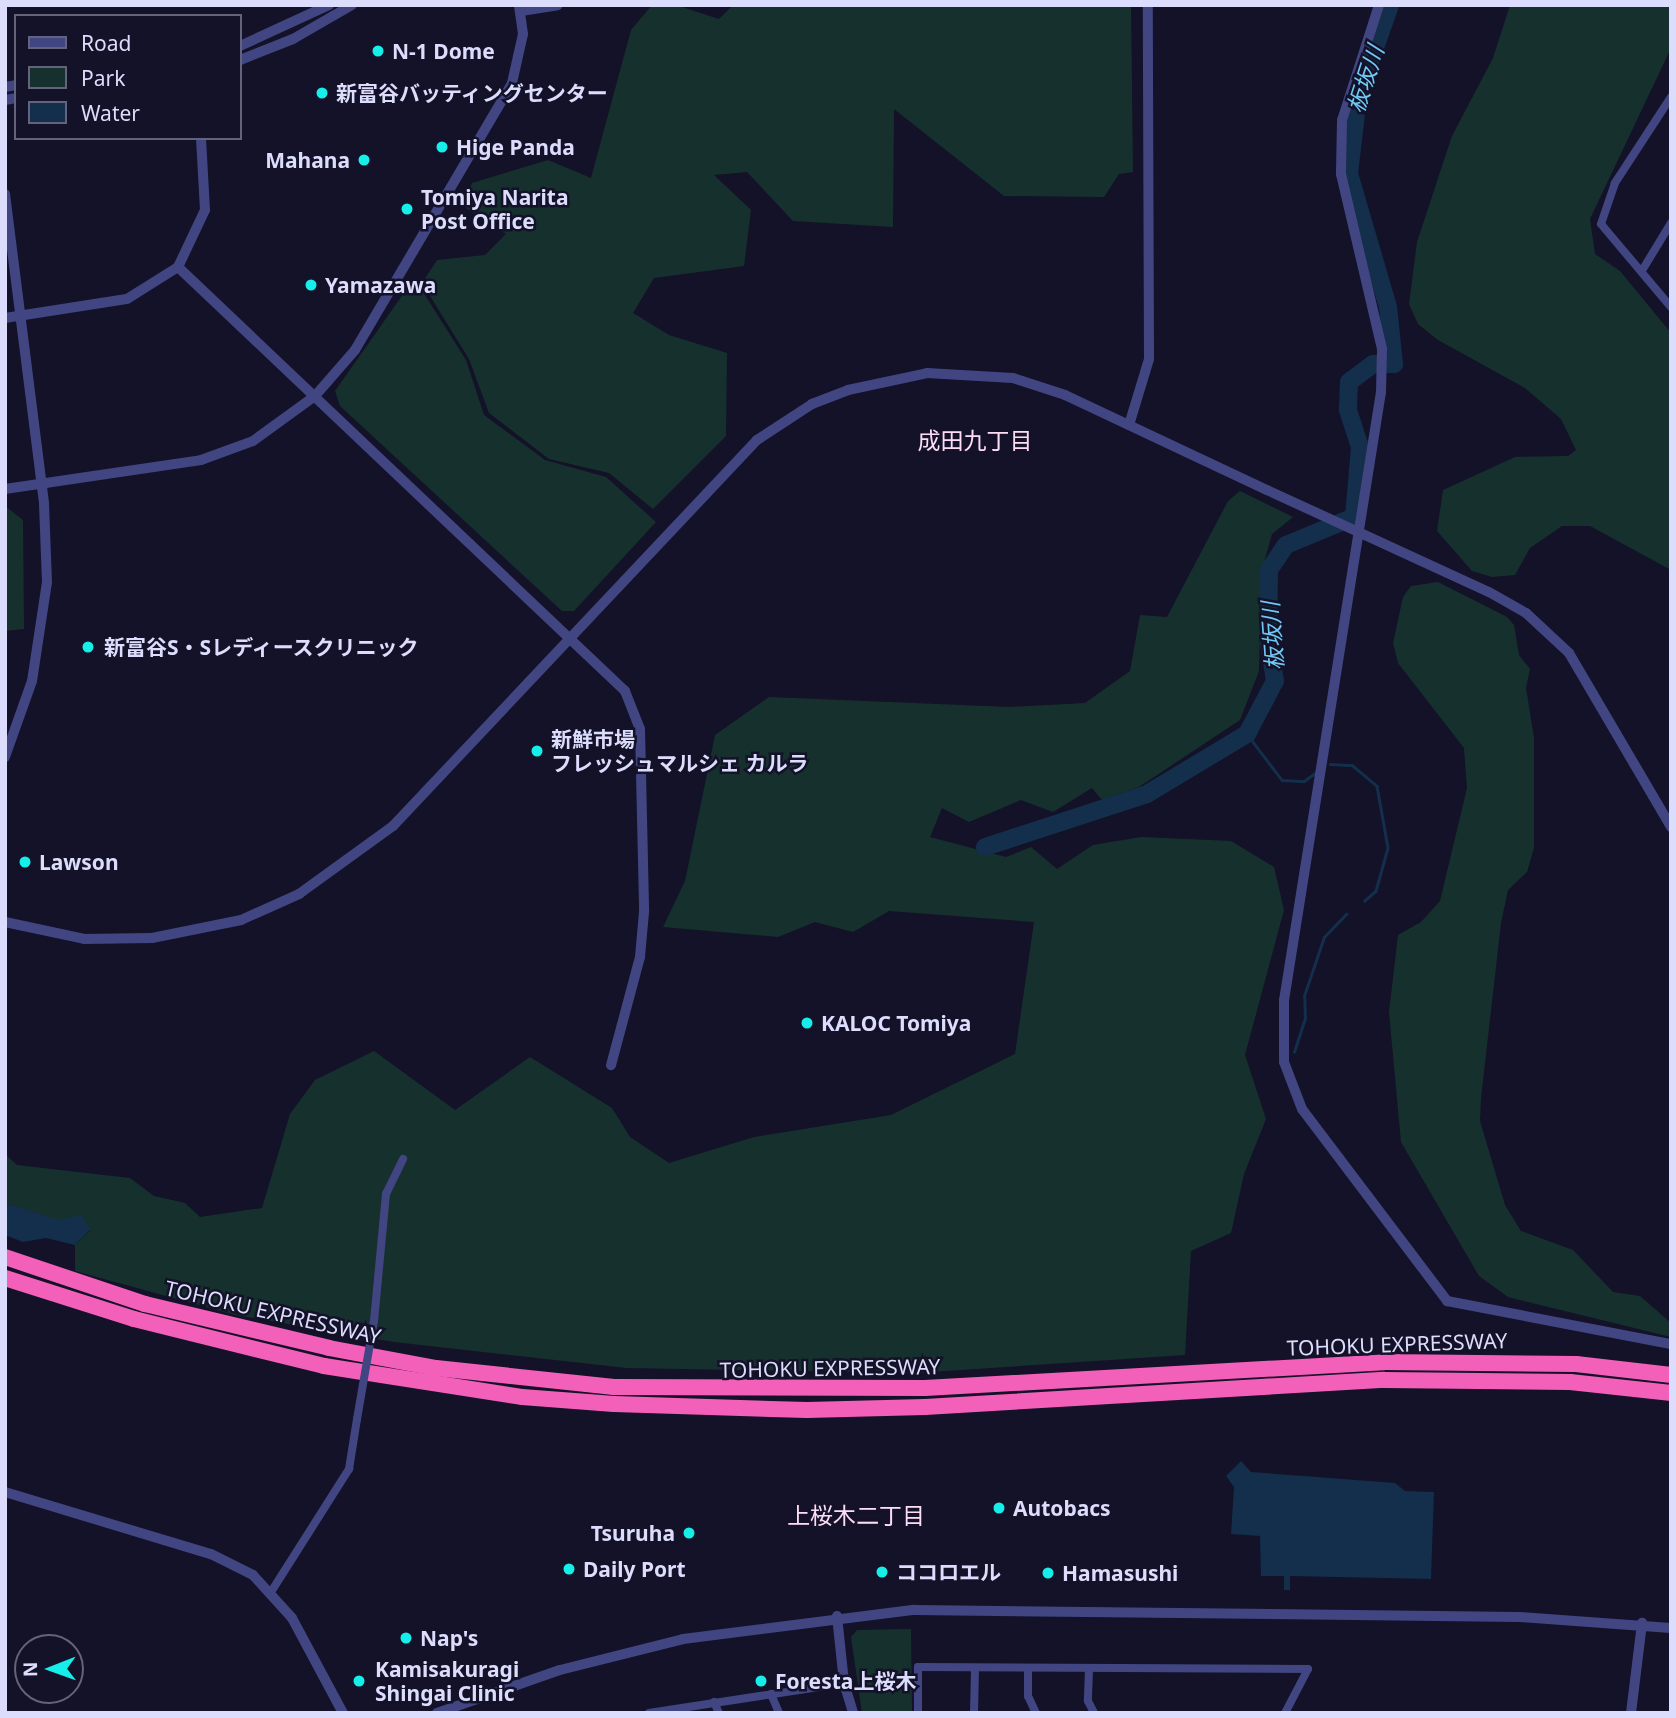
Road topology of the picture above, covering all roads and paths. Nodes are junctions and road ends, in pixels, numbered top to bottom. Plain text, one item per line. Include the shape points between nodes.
1 (329, 5) edge
2 (352, 5) edge
3 (558, 5) edge
4 (1148, 5) edge
5 (1379, 5) edge
6 (520, 8) edge
7 (242, 45) edge
8 (242, 59) edge
9 (1671, 97) edge
10 (201, 140) edge
11 (5, 194) edge
12 (1671, 223) edge
13 (178, 267) junction
14 (1643, 270) junction
15 (1671, 307) edge
16 (21, 316) junction
17 (5, 318) edge
18 (315, 396) junction
19 (1129, 425) junction
20 (42, 485) junction
21 (5, 489) edge
22 (571, 635) junction
23 (5, 757) edge
24 (1671, 827) edge
25 (5, 922) edge
26 (611, 1065) dead end
27 (403, 1160) dead end
28 (5, 1257) edge
29 (5, 1278) edge
30 (1671, 1344) edge
31 (1671, 1375) edge
32 (1671, 1393) edge
33 (5, 1492) edge
34 (271, 1592) junction
35 (837, 1616) junction
36 (1642, 1623) junction
37 (1671, 1628) edge
38 (975, 1668) junction
39 (1028, 1668) junction
40 (1089, 1668) junction
41 (844, 1684) junction
42 (771, 1694) junction
43 (714, 1702) junction
44 (655, 1712) edge
45 (343, 1713) edge
46 (437, 1713) edge
47 (719, 1713) edge
48 (779, 1713) edge
49 (853, 1713) edge
50 (918, 1713) edge
51 (974, 1713) edge
52 (1036, 1713) edge
53 (1094, 1713) edge
54 (1284, 1713) edge
55 (1631, 1713) edge

1 - 7 street
2 - 8 street via 293,39
3 - 6 street
4 - 19 street via 1149,359
5 - 30 street via 1342,120 1341,174 1382,354 1382,375 1284,1000 1281,1038 1289,1078 1302,1109 1447,1301
6 - 18 street via 521,58 512,83 355,350
9 - 14 street via 1615,183 1601,225
10 - 13 street via 205,209
11 - 16 street
12 - 14 street
13 - 16 street via 127,299
13 - 18 street
14 - 15 street
16 - 17 street
16 - 20 street
18 - 20 street via 253,441 201,460
18 - 22 street
19 - 22 street via 1034,383 992,375 927,373 848,390 812,404 757,440
19 - 24 street, bridge via 1526,613 1569,653
20 - 21 street
20 - 23 street via 45,614 32,681
22 - 25 street via 393,826 299,894 241,920 152,938 84,939
22 - 26 street via 625,691 640,729 643,932
27 - 34 street, bridge via 386,1194 374,1321 349,1469
28 - 31 highway, TOHOKU EXPRESSWAY via 145,1304 277,1337 436,1368 614,1387 925,1388 1382,1362 1576,1364
29 - 32 highway, TOHOKU EXPRESSWAY via 134,1320 324,1366 522,1397 614,1405 846,1409 1384,1380 1570,1382
33 - 34 street via 211,1554
34 - 45 street via 292,1618
35 - 36 street via 1017,1609
35 - 41 street
35 - 46 street via 731,1629 619,1653
36 - 37 street
36 - 55 street
38 - 39 street
38 - 50 street via 918,1667
38 - 51 street
39 - 40 street
39 - 52 street via 1028,1696
40 - 53 street via 1088,1701
40 - 54 street via 1308,1669
41 - 42 street
41 - 49 street
42 - 43 street
42 - 48 street
43 - 44 street
43 - 47 street

